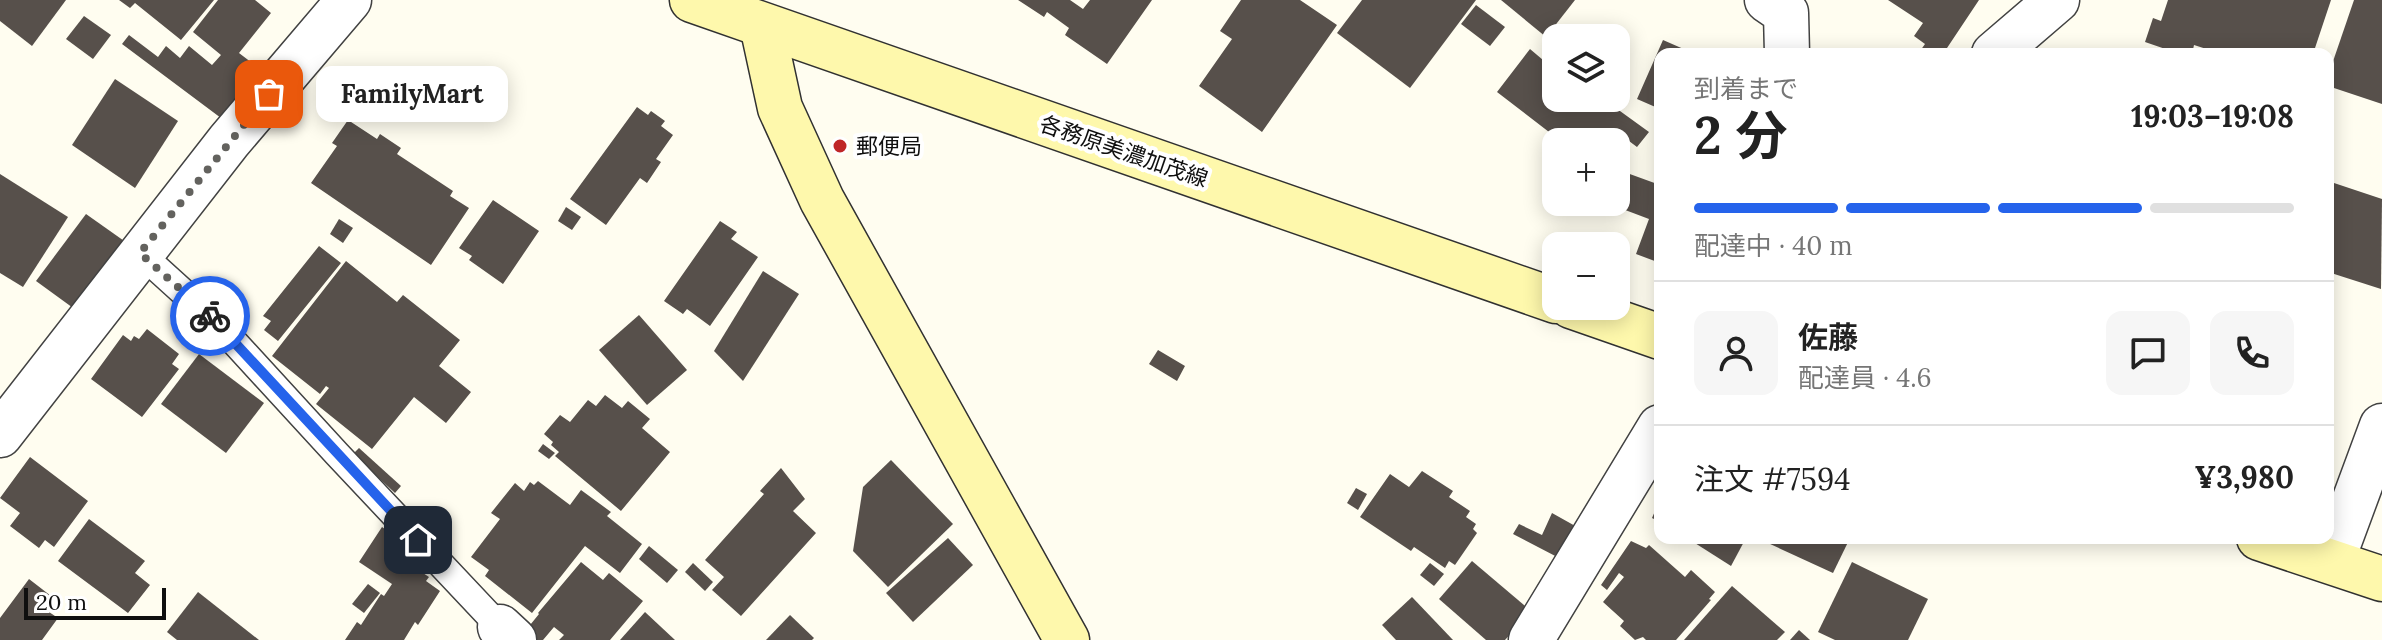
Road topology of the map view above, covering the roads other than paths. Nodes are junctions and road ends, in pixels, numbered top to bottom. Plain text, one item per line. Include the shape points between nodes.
1 (349, 0) edge
2 (692, 0) edge
3 (1767, 0) edge
4 (2057, 0) edge
5 (759, 13) edge
6 (1787, 48) edge
7 (2001, 48) edge
8 (140, 253) junction
9 (1542, 296) edge
10 (1611, 320) edge
11 (1654, 335) edge
12 (2382, 426) edge
13 (0, 435) edge
14 (1654, 437) edge
15 (2278, 544) edge
16 (2332, 561) junction
17 (2382, 579) edge
18 (507, 633) edge
19 (1067, 640) edge
20 (1531, 640) edge

1 - 8 street
2 - 5 main road, 各務原美濃加茂線
3 - 6 street via 1786,13
4 - 7 street
5 - 9 main road, 各務原美濃加茂線
5 - 19 main road via 780,108 822,200
8 - 13 street
8 - 18 lane via 215,321
10 - 11 main road
12 - 16 street
14 - 20 street
15 - 16 main road
16 - 17 main road

